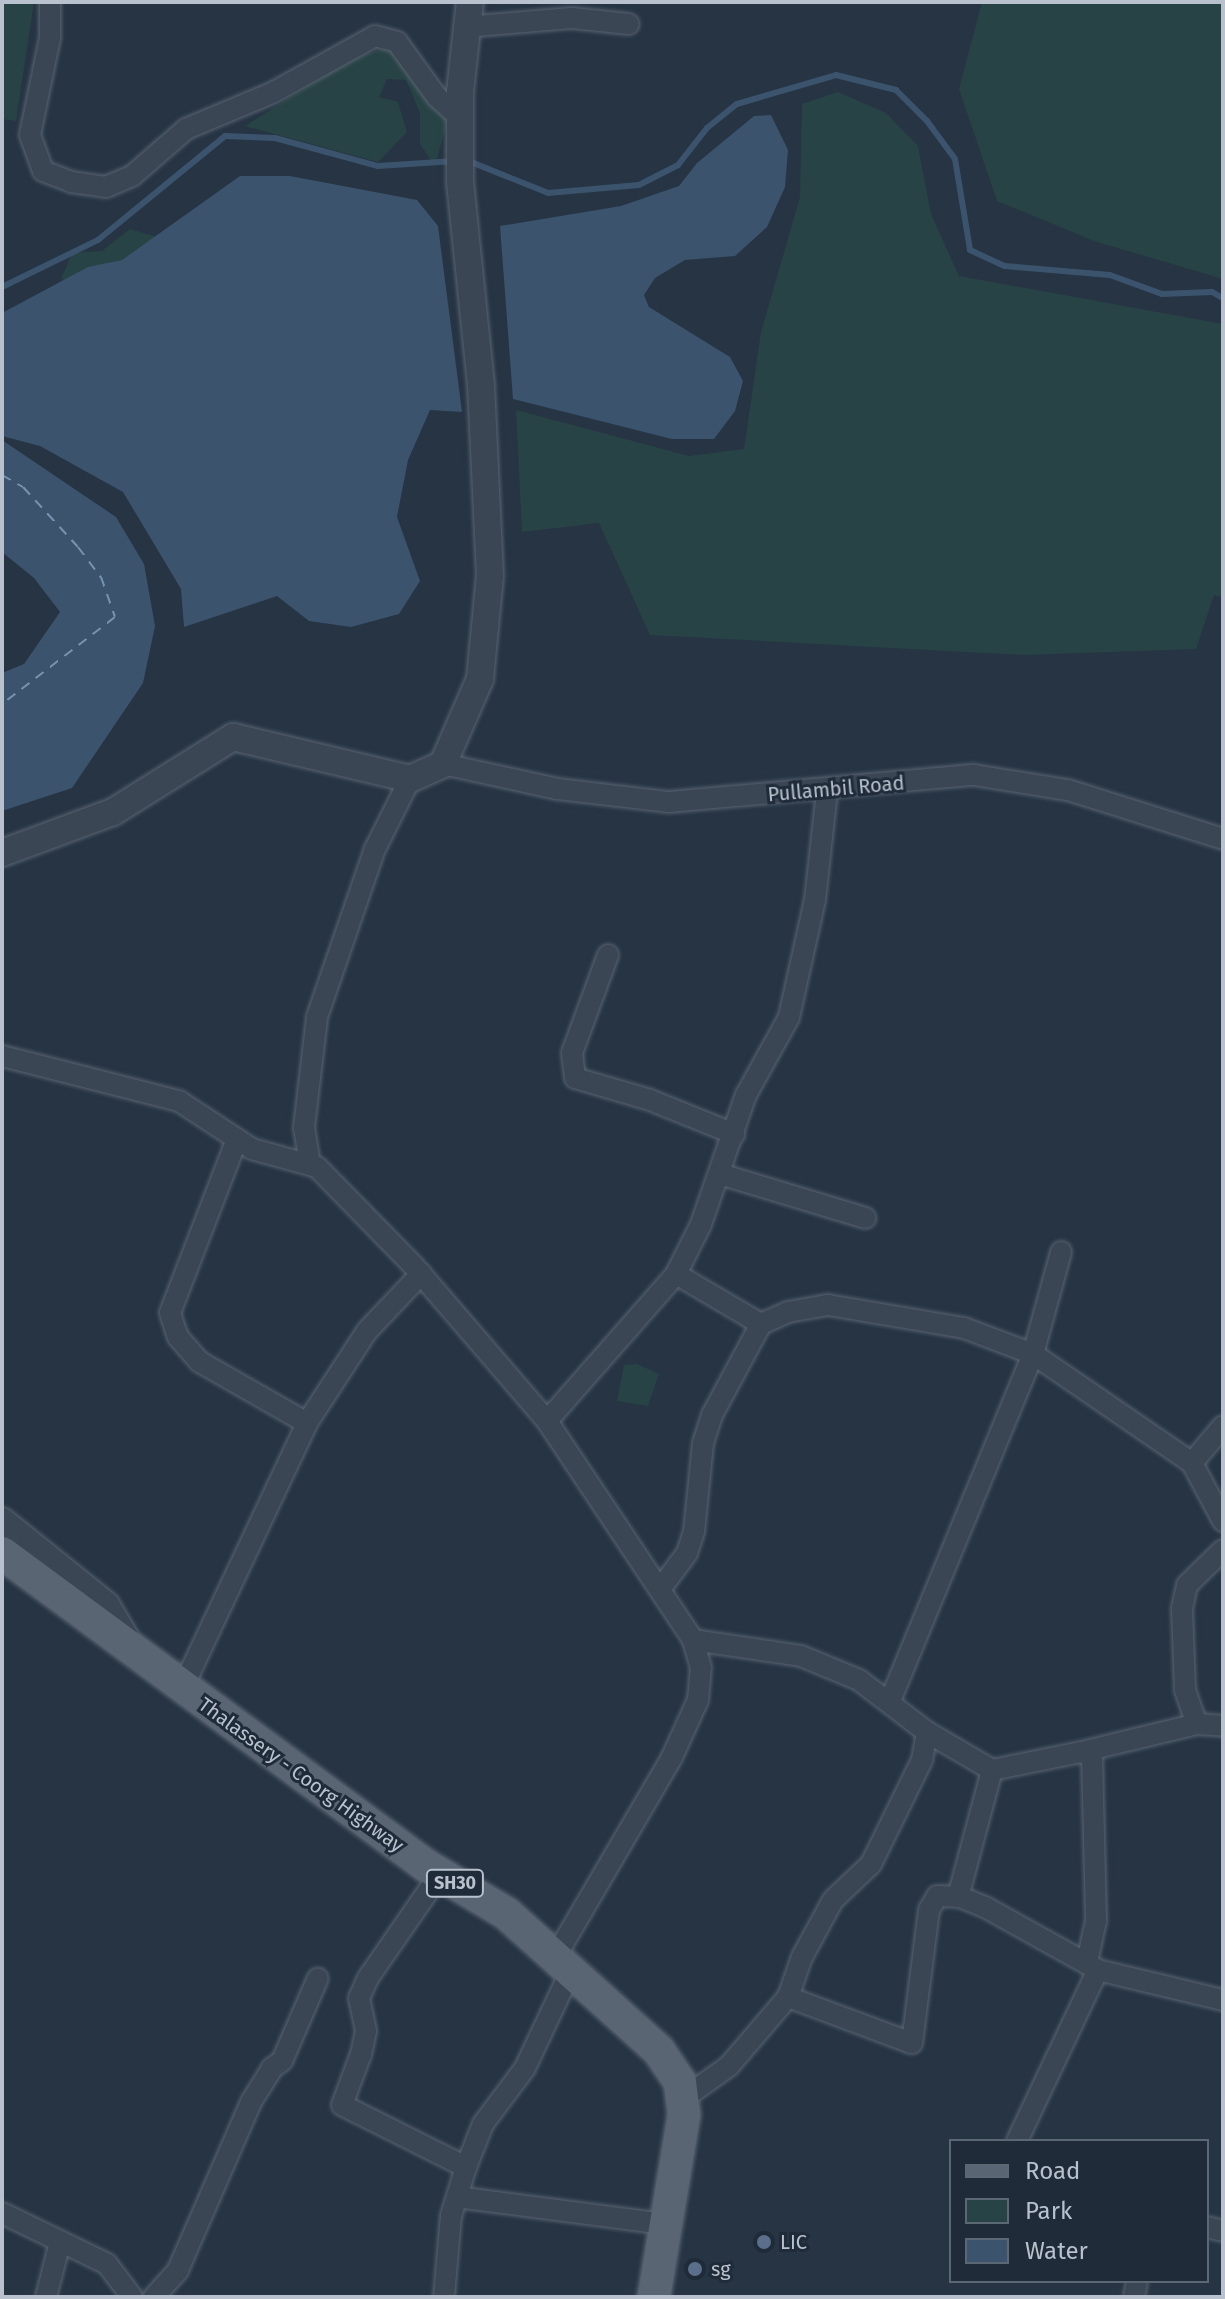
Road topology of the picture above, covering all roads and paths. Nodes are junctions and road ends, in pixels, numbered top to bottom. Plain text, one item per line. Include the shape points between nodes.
1 (50, 2) edge
2 (467, 15) edge
3 (629, 24) dead end
4 (460, 123) junction
5 (443, 764) junction
6 (410, 779) junction
7 (827, 791) junction
8 (1223, 839) edge
9 (2, 853) edge
10 (608, 955) dead end
11 (2, 1056) edge
12 (734, 1134) junction
13 (237, 1139) junction
14 (310, 1165) junction
15 (720, 1174) junction
16 (866, 1218) dead end
17 (1061, 1252) dead end
18 (421, 1274) junction
19 (676, 1274) junction
20 (761, 1324) junction
21 (1033, 1354) junction
22 (547, 1421) junction
23 (307, 1423) junction
24 (1223, 1426) edge
25 (1192, 1463) junction
26 (2, 1521) edge
27 (1223, 1521) edge
28 (1223, 1550) edge
29 (2, 1553) edge
30 (2, 1577) edge
31 (661, 1588) junction
32 (75, 1608) junction
33 (693, 1640) junction
34 (138, 1658) junction
35 (182, 1689) junction
36 (890, 1701) junction
37 (1197, 1724) junction
38 (1223, 1726) edge
39 (927, 1732) junction
40 (1081, 1752) junction
41 (992, 1770) junction
42 (440, 1874) junction
43 (958, 1897) junction
44 (565, 1961) junction
45 (1092, 1966) junction
46 (318, 1978) dead end
47 (788, 1997) junction
48 (1223, 2000) edge
49 (684, 2098) junction
50 (1018, 2139) edge
51 (466, 2167) junction
52 (457, 2197) junction
53 (2, 2213) edge
54 (666, 2224) junction
55 (60, 2242) junction
56 (46, 2297) edge
57 (132, 2297) edge
58 (154, 2297) edge
59 (444, 2297) edge
60 (654, 2297) edge

1 - 4 street via 50,38 30,135 43,171 71,182 106,187 132,176 186,129 274,92 375,36 397,42
2 - 3 street
2 - 4 street
4 - 5 street via 490,576 480,679
5 - 6 street
5 - 7 street, Pullambil Road via 558,789 669,802
6 - 9 street via 233,737 113,812
6 - 14 street via 375,849 317,1017 304,1128
7 - 8 street, Pullambil Road via 974,775 1068,790
7 - 12 street via 815,900 789,1017 746,1095
10 - 12 street via 572,1053 575,1078 650,1100
11 - 13 street via 179,1101
12 - 15 street
13 - 14 street via 252,1149
13 - 23 street via 170,1313 178,1337 200,1362
14 - 18 street
15 - 16 street
15 - 19 street
17 - 21 street
18 - 22 street
18 - 23 street via 367,1331
19 - 20 street
19 - 22 street
20 - 21 street via 788,1312 828,1305 964,1328
20 - 31 street via 712,1415 703,1443 694,1532 687,1553
21 - 25 street
21 - 36 street
22 - 31 street
23 - 35 street
24 - 25 street
25 - 27 street
26 - 34 street via 106,1605
28 - 37 street via 1187,1585 1182,1608 1185,1690
29 - 32 main road, Thalassery - Coorg Highway / SH30
30 - 32 main road, SH30 via 24,1591
31 - 33 street
32 - 34 main road, Thalassery - Coorg Highway / SH30
33 - 36 street via 801,1656 859,1680
33 - 44 street via 701,1668 698,1700
34 - 35 main road, Thalassery - Coorg Highway / SH30
35 - 42 main road, Thalassery - Coorg Highway / SH30
36 - 39 street
37 - 38 street
37 - 40 street
39 - 41 street
39 - 47 street via 922,1760 871,1864 833,1900 802,1957
40 - 41 street
40 - 45 street via 1092,1755
41 - 43 street
42 - 44 main road, Thalassery - Coorg Highway / SH30 via 506,1913
42 - 51 street via 359,1998 366,2031 342,2105
43 - 45 street
43 - 47 street via 937,1896 929,1910 912,2043
44 - 49 main road, Thalassery - Coorg Highway / SH30 via 659,2051 674,2069
44 - 51 street via 525,2068 483,2124
45 - 48 street
45 - 50 street
46 - 58 street via 282,2061 251,2102 178,2270
47 - 49 street via 729,2066
49 - 54 main road
51 - 52 street
52 - 54 street
52 - 59 street via 444,2262
53 - 55 street
54 - 60 main road
55 - 56 street
55 - 57 street via 107,2264

